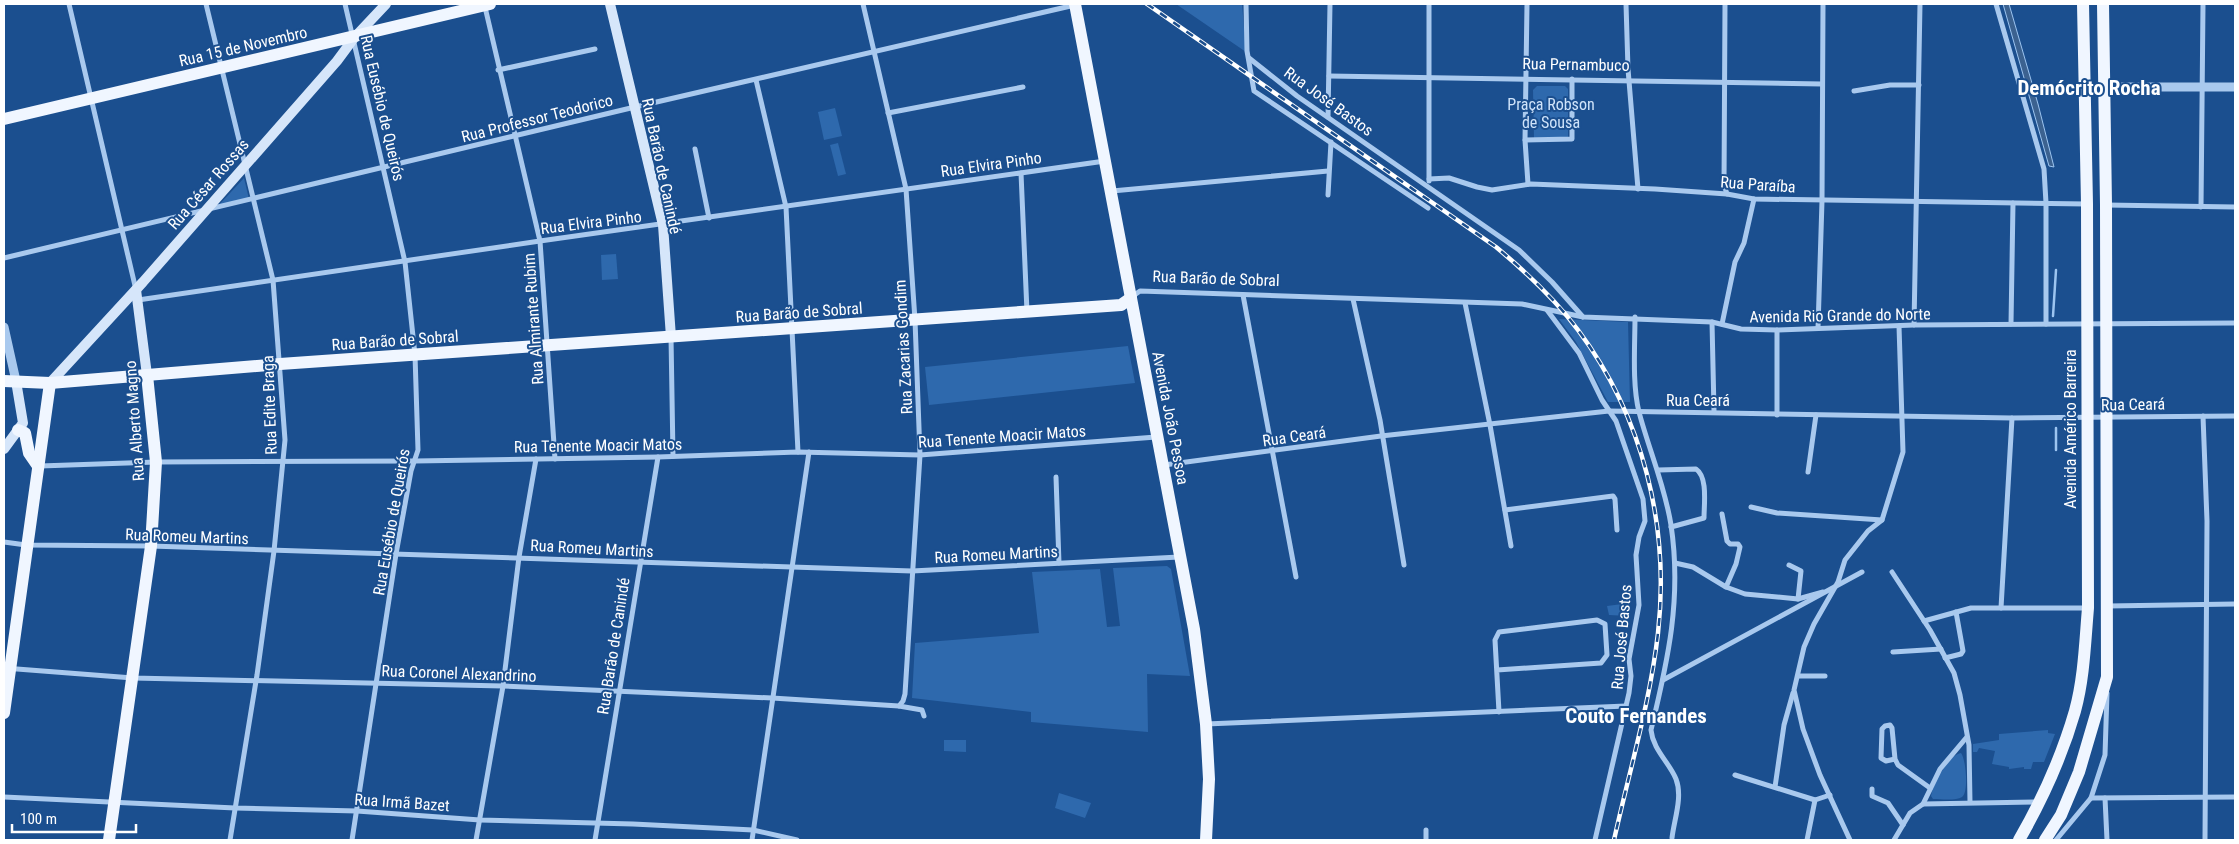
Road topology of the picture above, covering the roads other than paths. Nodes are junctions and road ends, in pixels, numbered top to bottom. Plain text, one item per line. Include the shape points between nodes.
1 (68, 4) edge
2 (206, 4) edge
3 (345, 4) edge
4 (386, 4) edge
5 (486, 4) edge
6 (610, 4) edge
7 (863, 4) edge
8 (1076, 4) edge
9 (1246, 4) edge
10 (1330, 4) edge
11 (1429, 4) edge
12 (1527, 4) edge
13 (1626, 4) edge
14 (1725, 4) edge
15 (1823, 4) edge
16 (1920, 4) edge
17 (1996, 4) edge
18 (2083, 4) edge
19 (2103, 4) edge
20 (2203, 4) edge
21 (354, 38) junction
22 (595, 49) dead end
23 (875, 52) junction
24 (1249, 58) junction
25 (221, 68) junction
26 (498, 70) junction
27 (1329, 76) junction
28 (1430, 77) junction
29 (1528, 79) junction
30 (1572, 79) junction
31 (756, 80) junction
32 (1629, 80) junction
33 (1725, 83) junction
34 (1822, 84) junction
35 (1919, 85) junction
36 (1023, 87) dead end
37 (2103, 87) junction
38 (2201, 87) junction
39 (2235, 87) edge
40 (1854, 91) dead end
41 (90, 98) junction
42 (635, 107) junction
43 (888, 113) junction
44 (1328, 117) junction
45 (4, 119) edge
46 (514, 138) junction
47 (1525, 140) junction
48 (1331, 142) junction
49 (695, 150) dead end
50 (1106, 160) junction
51 (246, 163) junction
52 (382, 167) junction
53 (1328, 170) junction
54 (1021, 173) junction
55 (1429, 178) junction
56 (1528, 184) junction
57 (1429, 186) junction
58 (906, 189) junction
59 (1638, 189) junction
60 (1112, 191) junction
61 (1727, 194) junction
62 (1328, 196) dead end
63 (1754, 199) junction
64 (254, 200) junction
65 (1822, 201) junction
66 (1915, 202) junction
67 (2014, 203) junction
68 (2046, 203) junction
69 (2087, 204) junction
70 (2106, 205) junction
71 (786, 206) junction
72 (2201, 207) junction
73 (1428, 208) dead end
74 (2235, 208) edge
75 (204, 212) junction
76 (709, 218) junction
77 (663, 225) junction
78 (121, 230) junction
79 (540, 241) junction
80 (4, 258) edge
81 (405, 262) junction
82 (272, 280) junction
83 (136, 290) junction
84 (1243, 295) junction
85 (1131, 298) junction
86 (1353, 299) junction
87 (138, 300) junction
88 (1465, 303) junction
89 (1546, 310) junction
90 (1027, 312) junction
91 (1583, 317) junction
92 (1635, 317) junction
93 (916, 320) junction
94 (1712, 322) junction
95 (2235, 323) edge
96 (1722, 324) junction
97 (2011, 324) junction
98 (2046, 324) junction
99 (2086, 324) junction
100 (2106, 324) junction
101 (1914, 325) junction
102 (1899, 326) junction
103 (4, 327) edge
104 (792, 328) junction
105 (1818, 328) junction
106 (1777, 330) junction
107 (671, 337) junction
108 (548, 345) junction
109 (415, 355) junction
110 (280, 364) junction
111 (147, 375) junction
112 (10, 381) edge
113 (50, 383) junction
114 (1609, 411) junction
115 (1714, 411) junction
116 (1640, 413) junction
117 (1777, 415) junction
118 (1816, 415) junction
119 (2106, 416) junction
120 (2203, 416) junction
121 (2235, 416) edge
122 (1902, 417) junction
123 (2012, 418) junction
124 (2087, 418) junction
125 (1490, 425) junction
126 (20, 427) junction
127 (1381, 436) junction
128 (1159, 437) junction
129 (4, 449) edge
130 (798, 452) junction
131 (809, 452) junction
132 (1274, 452) junction
133 (920, 455) junction
134 (674, 456) junction
135 (658, 457) junction
136 (555, 458) junction
137 (536, 459) junction
138 (284, 461) junction
139 (415, 461) junction
140 (156, 462) junction
141 (1164, 465) junction
142 (38, 466) junction
143 (1658, 470) junction
144 (1808, 472) dead end
145 (1056, 477) dead end
146 (1751, 507) dead end
147 (1505, 510) junction
148 (1722, 514) dead end
149 (1882, 520) junction
150 (1671, 527) junction
151 (1617, 530) dead end
152 (4, 542) edge
153 (26, 545) junction
154 (151, 546) junction
155 (1511, 546) dead end
156 (274, 551) junction
157 (396, 554) junction
158 (519, 557) junction
159 (1180, 557) junction
160 (1059, 562) junction
161 (642, 563) junction
162 (1675, 563) junction
163 (1404, 565) dead end
164 (1789, 565) dead end
165 (791, 567) junction
166 (912, 571) junction
167 (1862, 572) dead end
168 (1892, 572) dead end
169 (1296, 577) dead end
170 (1726, 587) junction
171 (1834, 588) junction
172 (1827, 592) junction
173 (1798, 599) junction
174 (2207, 604) junction
175 (2235, 604) edge
176 (2107, 606) junction
177 (2001, 608) junction
178 (2088, 608) junction
179 (1956, 612) junction
180 (1924, 621) junction
181 (1941, 649) junction
182 (1893, 652) dead end
183 (1946, 658) junction
184 (7, 669) edge
185 (1497, 670) junction
186 (1798, 676) junction
187 (1825, 676) dead end
188 (2107, 677) junction
189 (133, 678) junction
190 (1663, 680) junction
191 (256, 682) junction
192 (377, 682) junction
193 (503, 686) junction
194 (1794, 690) junction
195 (621, 692) junction
196 (772, 698) junction
197 (899, 706) junction
198 (1626, 706) junction
199 (1534, 710) junction
200 (1499, 712) junction
201 (4, 713) edge
202 (924, 716) dead end
203 (1535, 717) dead end
204 (1206, 724) junction
205 (1966, 738) junction
206 (1895, 759) junction
207 (1736, 775) dead end
208 (1775, 786) junction
209 (1930, 788) junction
210 (1872, 789) dead end
211 (1830, 795) junction
212 (4, 797) edge
213 (2235, 797) edge
214 (2091, 798) junction
215 (2105, 798) junction
216 (2205, 798) junction
217 (1815, 800) junction
218 (114, 802) junction
219 (1970, 802) junction
220 (2041, 802) junction
221 (1923, 804) junction
222 (235, 808) junction
223 (357, 810) junction
224 (480, 820) junction
225 (598, 823) junction
226 (1903, 825) junction
227 (754, 830) junction
228 (1426, 830) dead end
229 (1672, 838) dead end
230 (1897, 839) edge
231 (109, 840) edge
232 (230, 840) edge
233 (352, 840) edge
234 (476, 840) edge
235 (595, 840) edge
236 (752, 840) edge
237 (797, 840) edge
238 (1206, 840) edge
239 (1426, 840) edge
240 (1595, 840) edge
241 (1807, 840) edge
242 (1850, 840) edge
243 (2018, 840) edge
244 (2045, 840) edge
245 (2056, 840) edge
246 (2106, 840) edge
247 (2205, 840) edge

1 - 41 street, Rua Alberto Magno
2 - 25 street, Rua Edite Braga
3 - 21 street, Rua Eusébio de Queirós
4 - 21 main road, Rua César Rossas
5 - 21 main road, Rua 15 de Novembro
5 - 26 street, Rua Almirante Rubim
6 - 42 main road, Rua Barão de Canindé
7 - 23 street, Rua Zacarias Gondim
8 - 23 street, Rua Professor Teodorico
8 - 50 main road, Avenida João Pessoa
9 - 24 street
10 - 27 street
11 - 28 street
12 - 29 street
13 - 32 street
14 - 33 street
15 - 34 street
16 - 35 street
17 - 68 street via 2042,162
18 - 69 main road, Avenida Américo Barreira
19 - 37 main road
20 - 38 street
21 - 25 main road, Rua 15 de Novembro
21 - 51 main road, Rua César Rossas
21 - 52 street, Rua Eusébio de Queirós
22 - 26 street
23 - 31 street, Rua Professor Teodorico
23 - 43 street, Rua Zacarias Gondim
24 - 44 street, Rua José Bastos
24 - 48 street, Rua José Bastos via 1254,91
25 - 41 main road, Rua 15 de Novembro
25 - 51 street, Rua Edite Braga
26 - 46 street, Rua Almirante Rubim
27 - 28 street, Rua Pernambuco
27 - 44 street
28 - 29 street, Rua Pernambuco
28 - 55 street
29 - 30 street, Rua Pernambuco
29 - 47 street
30 - 32 street, Rua Pernambuco
30 - 47 street via 1572,139
31 - 42 street, Rua Professor Teodorico
31 - 71 street
32 - 33 street, Rua Pernambuco
32 - 59 street
33 - 34 street, Rua Pernambuco
33 - 61 street via 1724,185
34 - 65 street
35 - 40 street via 1890,85
35 - 66 street
36 - 43 street
37 - 38 street
37 - 70 main road
38 - 39 street
38 - 72 street
41 - 45 main road, Rua 15 de Novembro
41 - 78 street, Rua Alberto Magno
42 - 46 street, Rua Professor Teodorico
42 - 77 main road, Rua Barão de Canindé
43 - 58 street, Rua Zacarias Gondim
44 - 57 street, Rua José Bastos
46 - 52 street, Rua Professor Teodorico
46 - 79 street, Rua Almirante Rubim
47 - 56 street
48 - 53 street
48 - 73 street, Rua José Bastos
49 - 76 street
50 - 54 street, Rua Elvira Pinho
50 - 60 main road, Avenida João Pessoa
51 - 64 street, Rua Edite Braga
51 - 75 main road, Rua César Rossas
52 - 64 street, Rua Professor Teodorico
52 - 81 street, Rua Eusébio de Queirós
53 - 60 street
53 - 62 street
54 - 58 street, Rua Elvira Pinho
54 - 90 street
55 - 56 street, Rua Paraíba via 1449,178 1492,190
55 - 57 street
56 - 59 street, Rua Paraíba
57 - 91 street, Rua José Bastos via 1519,250
58 - 71 street, Rua Elvira Pinho
58 - 93 street, Rua Zacarias Gondim
59 - 61 street, Rua Paraíba
60 - 85 main road, Avenida João Pessoa
61 - 63 street, Rua Paraíba
63 - 65 street, Rua Paraíba
63 - 96 street via 1744,243 1735,262
64 - 75 street, Rua Professor Teodorico
64 - 82 street, Rua Edite Braga
65 - 66 street, Rua Paraíba
65 - 105 street
66 - 67 street, Rua Paraíba
66 - 101 street
67 - 68 street, Rua Paraíba
67 - 97 street
68 - 69 street, Rua Paraíba
68 - 98 street
69 - 99 main road, Avenida Américo Barreira
70 - 72 street
70 - 100 main road
71 - 76 street, Rua Elvira Pinho
71 - 104 street
72 - 74 street
75 - 78 street, Rua Professor Teodorico
75 - 83 main road, Rua César Rossas
76 - 77 street, Rua Elvira Pinho
77 - 79 street, Rua Elvira Pinho
77 - 107 main road, Rua Barão de Canindé
78 - 80 street, Rua Professor Teodorico
78 - 83 street, Rua Alberto Magno
79 - 81 street, Rua Elvira Pinho
79 - 108 street, Rua Almirante Rubim
81 - 82 street, Rua Elvira Pinho
81 - 109 street, Rua Eusébio de Queirós
82 - 87 street, Rua Elvira Pinho
82 - 110 street, Rua Edite Braga
83 - 87 main road, Rua Alberto Magno
83 - 113 main road, Rua César Rossas
84 - 85 street, Rua Barão de Sobral via 1140,291
84 - 86 street, Rua Barão de Sobral
84 - 132 street
85 - 90 main road, Rua Barão de Sobral via 1120,305
85 - 128 main road, Avenida João Pessoa
86 - 88 street, Rua Barão de Sobral
86 - 127 street
87 - 111 main road, Rua Alberto Magno
88 - 89 street, Rua Barão de Sobral via 1522,304
88 - 125 street
89 - 91 street, Avenida Rio Grande do Norte
89 - 114 street, Rua José Bastos via 1579,353
90 - 93 main road, Rua Barão de Sobral
91 - 92 street, Avenida Rio Grande do Norte
92 - 94 street, Avenida Rio Grande do Norte
92 - 116 street
93 - 104 main road, Rua Barão de Sobral
93 - 133 street, Rua Zacarias Gondim
94 - 96 street, Avenida Rio Grande do Norte
94 - 115 street
95 - 100 street, Avenida Rio Grande do Norte
96 - 106 street, Avenida Rio Grande do Norte via 1741,329
97 - 98 street, Avenida Rio Grande do Norte
97 - 101 street, Avenida Rio Grande do Norte
98 - 99 street, Avenida Rio Grande do Norte
99 - 100 street, Avenida Rio Grande do Norte
99 - 124 main road, Avenida Américo Barreira
100 - 119 main road
101 - 102 street, Avenida Rio Grande do Norte
102 - 105 street, Avenida Rio Grande do Norte
102 - 122 street
103 - 112 street
104 - 107 main road, Rua Barão de Sobral
104 - 130 street
105 - 106 street, Avenida Rio Grande do Norte
106 - 117 street
107 - 108 main road, Rua Barão de Sobral
107 - 134 street, Rua Barão de Canindé
108 - 109 main road, Rua Barão de Sobral
108 - 136 street, Rua Almirante Rubim
109 - 110 main road, Rua Barão de Sobral
109 - 139 street, Rua Eusébio de Queirós via 418,450
110 - 111 main road, Rua Barão de Sobral
110 - 138 street, Rua Edite Braga via 286,440
111 - 113 main road, Rua Barão de Sobral
111 - 140 main road, Rua Alberto Magno
112 - 113 main road, Rua Barão de Sobral
112 - 126 main road
113 - 142 main road
114 - 116 street, Rua Ceará
114 - 125 street, Rua Ceará
114 - 198 street, Rua José Bastos via 1621,433 1645,512 1636,547 1639,605 1629,659 1631,676
115 - 116 street, Rua Ceará
115 - 117 street, Rua Ceará
116 - 143 street
117 - 118 street, Rua Ceará
118 - 122 street, Rua Ceará
118 - 144 street
119 - 120 street, Rua Ceará
119 - 124 street, Rua Ceará
119 - 176 main road
120 - 121 street, Rua Ceará
120 - 174 street
122 - 123 street, Rua Ceará
122 - 149 street via 1904,452
123 - 124 street, Rua Ceará
123 - 177 street
124 - 178 main road, Avenida Américo Barreira
125 - 127 street, Rua Ceará
125 - 147 street
126 - 129 main road
126 - 142 main road via 25,433 29,453
127 - 132 street, Rua Ceará
127 - 163 street
128 - 133 street, Rua Tenente Moacir Matos
128 - 141 main road, Avenida João Pessoa
130 - 131 street, Rua Tenente Moacir Matos
130 - 134 street, Rua Tenente Moacir Matos
131 - 133 street, Rua Tenente Moacir Matos
131 - 165 street
132 - 141 street, Rua Ceará
132 - 169 street
133 - 166 street, Rua Zacarias Gondim
134 - 135 street, Rua Tenente Moacir Matos
135 - 136 street, Rua Tenente Moacir Matos
135 - 161 street, Rua Barão de Canindé
136 - 137 street, Rua Tenente Moacir Matos
137 - 139 street, Rua Tenente Moacir Matos
137 - 158 street
138 - 139 street, Rua Tenente Moacir Matos
138 - 140 street, Rua Tenente Moacir Matos
138 - 156 street, Rua Edite Braga
139 - 157 street, Rua Eusébio de Queirós
140 - 142 street, Rua Tenente Moacir Matos
140 - 154 main road, Rua Alberto Magno
141 - 159 main road, Avenida João Pessoa
142 - 153 main road
143 - 150 street
143 - 150 street via 1691,468 1698,470 1703,480 1704,518
145 - 160 street
146 - 149 street via 1777,513
147 - 151 street via 1612,496
147 - 155 street
148 - 170 street via 1727,541 1738,544 1740,548
149 - 171 street via 1868,531 1845,560
150 - 162 street
152 - 153 street, Rua Romeu Martins
153 - 154 street, Rua Romeu Martins
153 - 184 main road
154 - 156 street, Rua Romeu Martins
154 - 189 main road, Rua Alberto Magno
156 - 157 street, Rua Romeu Martins
156 - 191 street, Rua Edite Braga
157 - 158 street, Rua Romeu Martins
157 - 192 street, Rua Eusébio de Queirós
158 - 161 street, Rua Romeu Martins
158 - 193 street
159 - 160 street, Rua Romeu Martins
159 - 204 main road, Avenida João Pessoa via 1194,629
160 - 166 street, Rua Romeu Martins
161 - 165 street, Rua Romeu Martins
161 - 195 street, Rua Barão de Canindé
162 - 170 street via 1693,567
162 - 190 street via 1672,638
164 - 173 street via 1802,571
165 - 166 street, Rua Romeu Martins
165 - 196 street
166 - 197 street, Rua Zacarias Gondim via 906,694
167 - 171 street
168 - 180 street
170 - 173 street via 1759,596
171 - 172 street
171 - 186 street via 1804,647
172 - 173 street
172 - 190 street
174 - 175 street
174 - 176 street
174 - 216 street
176 - 188 main road
177 - 178 street
177 - 179 street via 1971,608
178 - 220 main road, Avenida Américo Barreira via 2075,710
179 - 180 street
179 - 183 street via 1963,651
180 - 181 street
181 - 182 street
181 - 183 street
183 - 205 street via 1958,688
184 - 189 street, Rua Coronel Alexandrino
184 - 201 main road
185 - 185 street via 1495,640 1499,632 1597,620 1605,624 1607,655 1601,663
185 - 200 street
186 - 187 street
186 - 194 street
188 - 214 street via 2105,755
188 - 244 main road via 2080,772 2061,815
189 - 191 street, Rua Coronel Alexandrino
189 - 218 main road, Rua Alberto Magno
190 - 229 street via 1651,730 1654,745 1678,787
191 - 192 street, Rua Coronel Alexandrino
191 - 222 street, Rua Edite Braga
192 - 193 street, Rua Coronel Alexandrino
192 - 223 street, Rua Eusébio de Queirós
193 - 195 street, Rua Coronel Alexandrino
193 - 224 street
194 - 208 street via 1784,725
194 - 211 street via 1803,729
195 - 196 street, Rua Coronel Alexandrino
195 - 225 street, Rua Barão de Canindé
196 - 197 street, Rua Coronel Alexandrino
196 - 227 street
197 - 202 street, Rua Coronel Alexandrino via 922,710
198 - 199 street
198 - 240 street, Rua José Bastos
199 - 200 street
199 - 203 street
200 - 204 street
204 - 238 main road, Avenida João Pessoa via 1209,779
205 - 209 street via 1940,769
205 - 219 street
206 - 206 street via 1892,728 1885,726 1882,729 1881,758 1886,761
206 - 209 street via 1898,765
207 - 208 street
208 - 217 street
209 - 221 street
210 - 226 street via 1872,796 1888,803
211 - 217 street
211 - 242 street
212 - 218 street, Rua Irmã Bazet
213 - 216 street
214 - 215 street
214 - 245 street
215 - 216 street
215 - 246 street
216 - 247 street
217 - 241 street
218 - 222 street, Rua Irmã Bazet
218 - 231 main road, Rua Alberto Magno
219 - 220 street
219 - 221 street
220 - 243 main road, Avenida Américo Barreira
221 - 226 street via 1910,813
222 - 223 street, Rua Irmã Bazet
222 - 232 street, Rua Edite Braga
223 - 224 street, Rua Irmã Bazet
223 - 233 street, Rua Eusébio de Queirós
224 - 225 street, Rua Irmã Bazet
224 - 234 street
225 - 227 street, Rua Irmã Bazet
225 - 235 street, Rua Barão de Canindé
226 - 230 street
227 - 236 street
227 - 237 street, Rua Irmã Bazet
228 - 239 street

